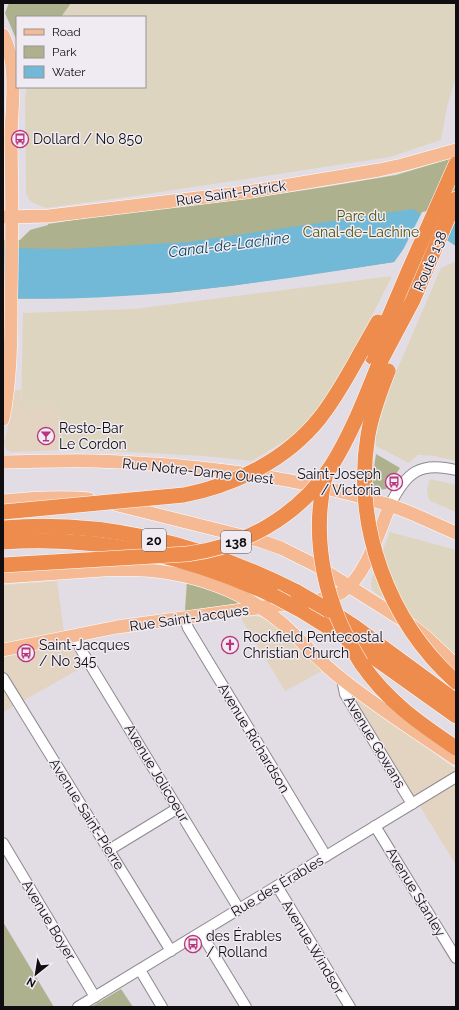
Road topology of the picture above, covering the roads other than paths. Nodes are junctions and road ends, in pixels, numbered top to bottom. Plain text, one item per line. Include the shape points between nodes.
1 (3, 35) edge
2 (3, 64) edge
3 (12, 89) junction
4 (456, 150) edge
5 (456, 164) edge
6 (456, 199) edge
7 (8, 216) edge
8 (39, 217) junction
9 (12, 237) junction
10 (409, 270) junction
11 (413, 300) junction
12 (6, 349) edge
13 (3, 419) edge
14 (3, 462) edge
15 (456, 470) edge
16 (3, 501) edge
17 (390, 505) junction
18 (3, 512) edge
19 (3, 528) edge
20 (456, 533) edge
21 (3, 542) edge
22 (3, 565) edge
23 (3, 576) edge
24 (349, 586) junction
25 (260, 608) junction
26 (185, 618) junction
27 (76, 635) junction
28 (3, 650) edge
29 (456, 665) edge
30 (3, 678) edge
31 (342, 680) junction
32 (456, 682) edge
33 (456, 701) edge
34 (456, 716) edge
35 (456, 748) edge
36 (456, 759) edge
37 (456, 777) edge
38 (412, 804) junction
39 (178, 808) junction
40 (375, 826) junction
41 (3, 843) edge
42 (109, 850) junction
43 (326, 856) junction
44 (277, 886) junction
45 (239, 909) junction
46 (201, 933) junction
47 (171, 951) junction
48 (456, 958) edge
49 (140, 970) junction
50 (94, 997) junction
51 (78, 1007) edge
52 (162, 1007) edge
53 (246, 1007) edge
54 (350, 1007) edge

1 - 3 main road via 11,58
2 - 3 main road
3 - 7 main road
4 - 8 main road, Rue Saint-Patrick via 396,167 321,180
5 - 10 highway, Route 138
6 - 11 highway, Route 138 / 138
7 - 8 main road, Rue Saint-Patrick
7 - 9 main road
8 - 9 main road
9 - 12 main road via 11,329
10 - 18 highway, bridge via 346,381 328,407 313,427 262,467 219,486 184,495
10 - 35 highway, bridge via 328,463 320,506 320,547 332,604 343,632 361,663 380,688 403,710
11 - 22 highway, 138, bridge via 378,366 345,442 332,465 302,500 269,526 236,542 197,553
11 - 32 highway, bridge via 372,417 367,440 367,513 378,564 395,603 419,642
12 - 13 main road via 8,390
14 - 17 main road, Rue Notre-Dame Ouest via 94,461 167,465 299,483
15 - 17 street via 431,466 416,471 405,481
16 - 24 main road via 89,499 130,507 272,544
17 - 20 main road, Rue Notre-Dame Ouest
17 - 24 main road via 365,562
19 - 33 highway, 20, bridge via 68,528 111,532 179,545 233,562 266,576 328,610
21 - 34 highway, 20, bridge via 73,542 155,553 246,583 302,611 356,644
23 - 25 main road via 140,569 160,571 216,585
24 - 25 main road, Rue Saint-Jacques via 332,596
24 - 29 main road via 416,628
25 - 26 main road, Rue Saint-Jacques
25 - 31 main road via 284,626
26 - 27 main road, Rue Saint-Jacques
26 - 43 street, Avenue Richardson via 188,628
27 - 28 main road, Rue Saint-Jacques
27 - 39 street, Avenue Jolicoeur via 80,648
30 - 42 street, Avenue Saint-Pierre
31 - 36 main road
31 - 38 street, Avenue Gowans via 345,694
37 - 38 street, Rue des Érables
38 - 40 street, Rue des Érables
39 - 42 street
39 - 45 street, Avenue Jolicoeur
40 - 43 street, Rue des Érables
40 - 48 street, Avenue Stanley
41 - 50 street, Avenue Boyer
42 - 47 street, Avenue Saint-Pierre
43 - 44 street, Rue des Érables
44 - 45 street, Rue des Érables
44 - 54 street, Avenue Windsor
45 - 46 street, Rue des Érables
46 - 47 street, Rue des Érables
46 - 53 street
47 - 49 street, Rue des Érables
49 - 50 street, Rue des Érables
49 - 52 street
50 - 51 street, Rue des Érables

